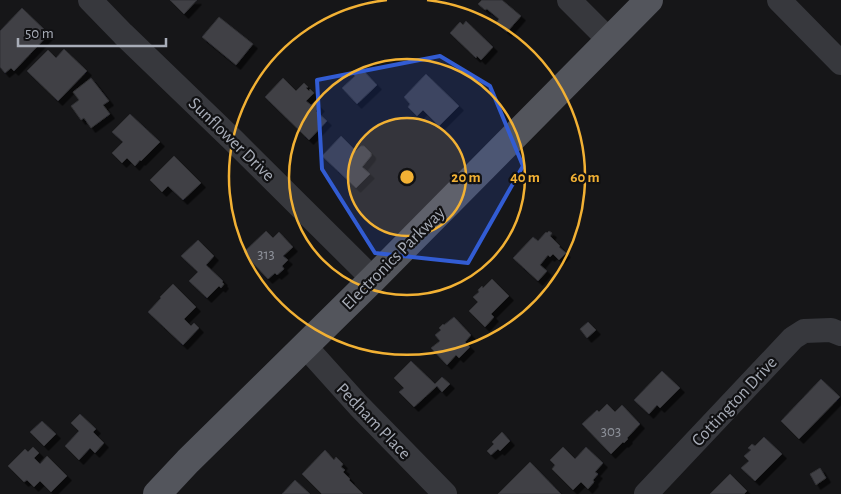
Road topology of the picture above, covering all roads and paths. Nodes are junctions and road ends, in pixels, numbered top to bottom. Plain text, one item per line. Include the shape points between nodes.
1 (90, 0) edge
2 (570, 0) edge
3 (649, 0) edge
4 (779, 0) edge
5 (609, 40) junction
6 (841, 62) edge
7 (373, 279) junction
8 (836, 332) edge
9 (305, 346) junction
10 (157, 494) edge
11 (445, 494) edge
12 (646, 494) edge

1 - 7 street, Sunflower Drive
2 - 5 street
3 - 5 main road, Electronics Parkway
4 - 6 street
5 - 7 main road, Electronics Parkway
7 - 9 main road, Electronics Parkway
8 - 12 street, Cottington Drive via 804,331 793,338
9 - 10 main road, Electronics Parkway
9 - 11 street, Pedham Place

